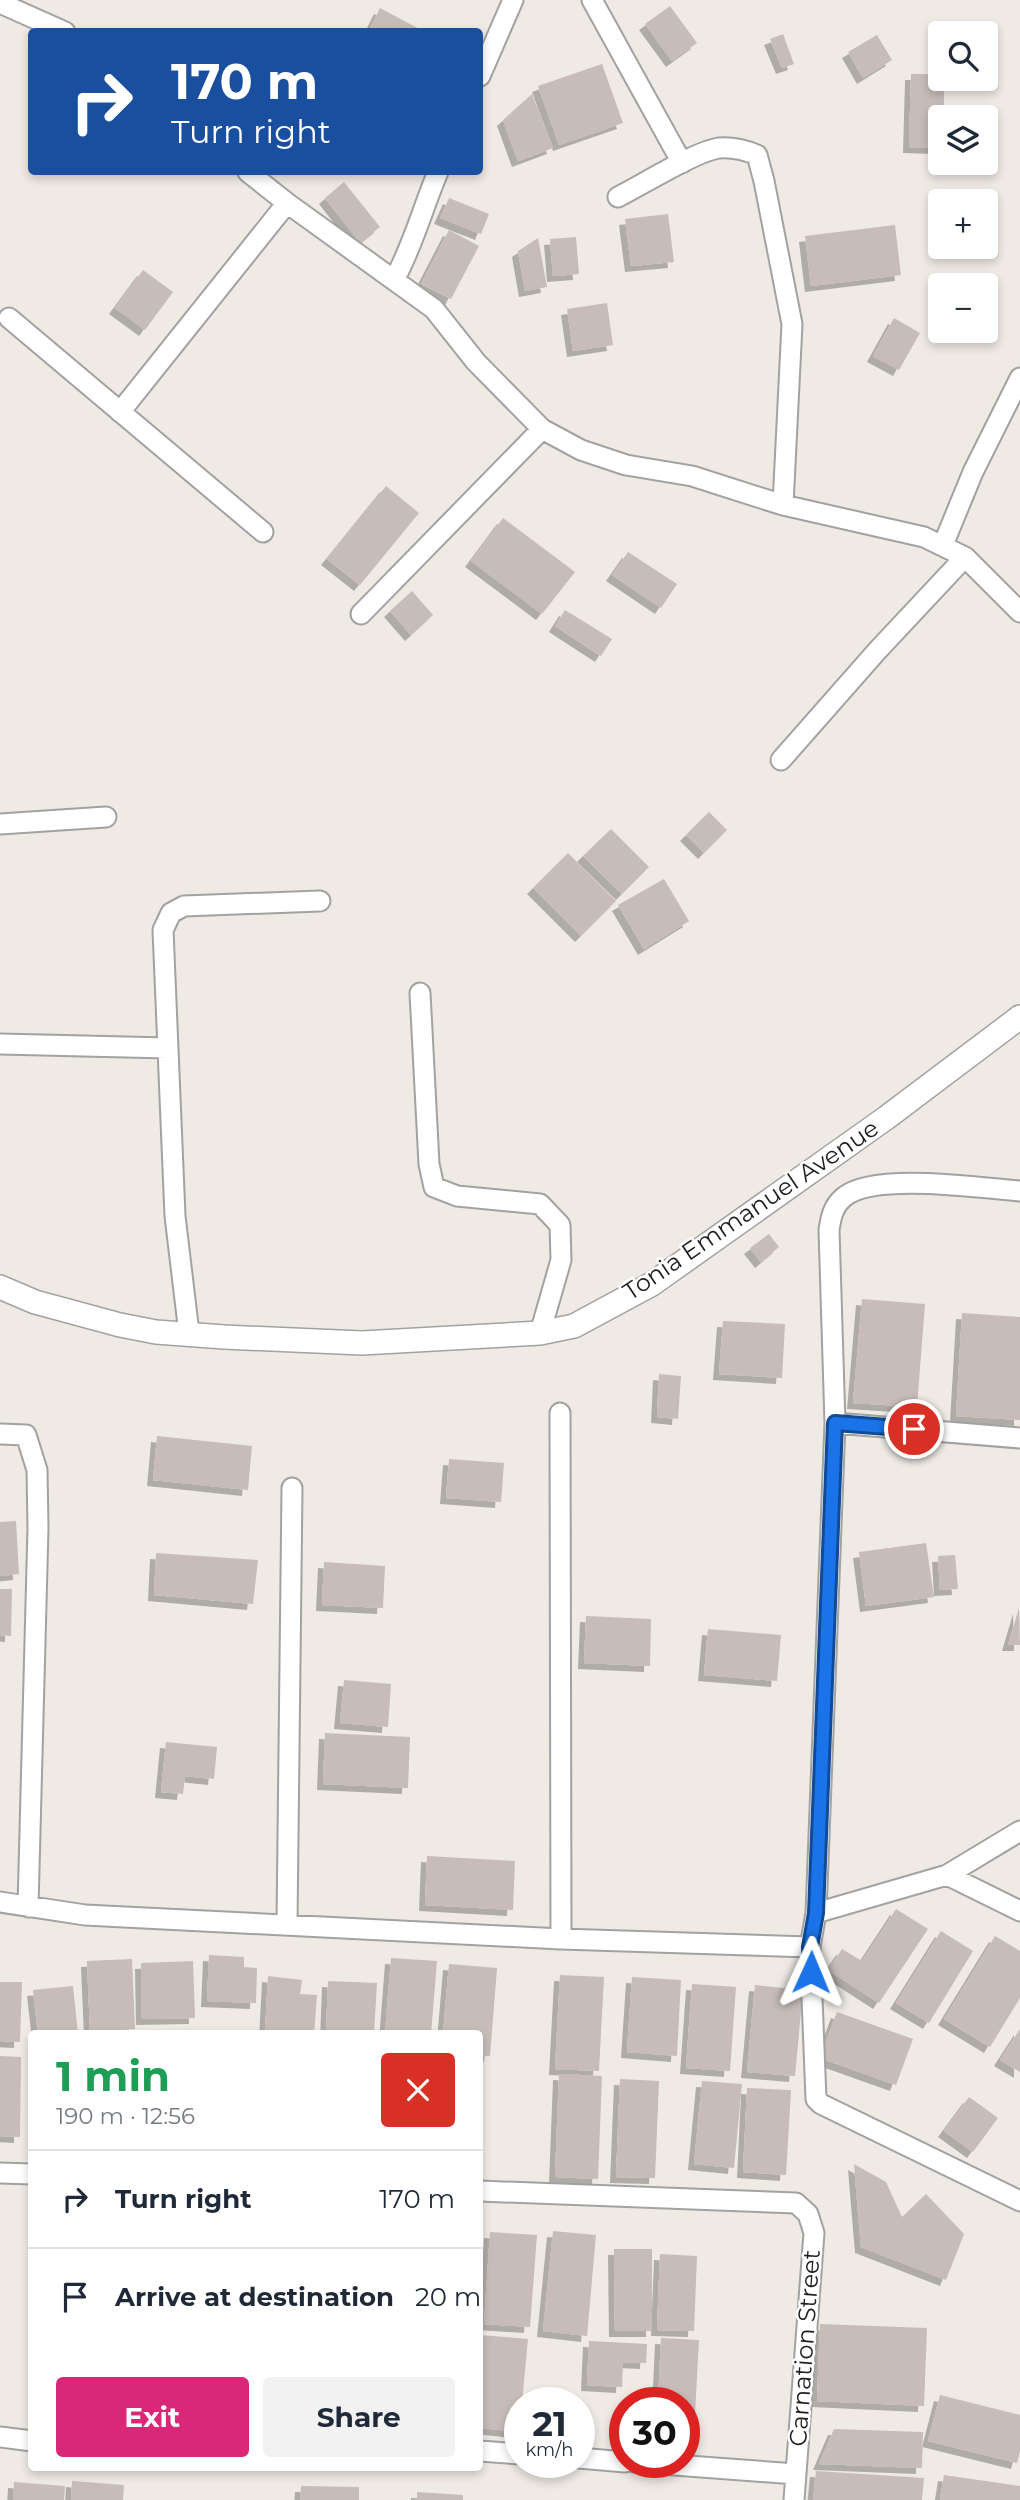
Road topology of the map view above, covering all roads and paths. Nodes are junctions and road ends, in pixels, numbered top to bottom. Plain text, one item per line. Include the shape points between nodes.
1 (513, 0) edge
2 (592, 0) edge
3 (0, 3) edge
4 (56, 28) edge
5 (483, 69) edge
6 (682, 163) junction
7 (252, 175) edge
8 (437, 175) edge
9 (618, 197) dead end
10 (287, 203) junction
11 (394, 280) junction
12 (9, 318) dead end
13 (1020, 378) edge
14 (120, 412) junction
15 (542, 429) junction
16 (783, 505) junction
17 (263, 532) dead end
18 (943, 545) junction
19 (965, 557) junction
20 (1020, 612) edge
21 (361, 614) dead end
22 (781, 760) dead end
23 (106, 817) dead end
24 (0, 824) edge
25 (320, 901) dead end
26 (420, 993) dead end
27 (1020, 1017) edge
28 (0, 1044) edge
29 (168, 1048) junction
30 (1020, 1191) edge
31 (0, 1287) edge
32 (189, 1333) junction
33 (540, 1334) junction
34 (560, 1413) dead end
35 (835, 1423) junction
36 (0, 1434) edge
37 (1020, 1438) edge
38 (292, 1488) dead end
39 (1020, 1831) edge
40 (947, 1875) junction
41 (0, 1902) edge
42 (28, 1907) junction
43 (1020, 1911) edge
44 (816, 1913) junction
45 (287, 1924) junction
46 (561, 1939) junction
47 (810, 1947) junction
48 (0, 2173) edge
49 (28, 2174) edge
50 (483, 2191) edge
51 (1020, 2201) edge
52 (0, 2437) edge
53 (28, 2440) edge
54 (483, 2451) edge
55 (504, 2453) edge
56 (700, 2467) edge
57 (796, 2474) junction
58 (794, 2500) edge

1 - 5 street
2 - 6 street
3 - 4 street
6 - 9 street
6 - 16 street via 718,148 757,155 792,324
7 - 10 street
8 - 11 street
10 - 11 street
10 - 14 street
11 - 15 street via 434,309 476,362
12 - 14 street
13 - 18 street
14 - 17 street
15 - 16 street via 581,450 626,465 692,477
15 - 21 street
16 - 18 street
18 - 19 street
19 - 20 street
19 - 22 street
23 - 24 street
25 - 29 street via 184,906 171,913 163,930
26 - 33 street via 434,1187 457,1196 540,1204 560,1225 561,1260
27 - 33 street, Tonia Emmanuel Avenue via 652,1283 574,1326
28 - 29 street
29 - 32 street via 175,1216
30 - 35 street via 887,1182 844,1196 832,1211
31 - 32 street, Tonia Emmanuel Avenue via 82,1317 156,1332
32 - 33 street, Tonia Emmanuel Avenue via 362,1343
34 - 46 street
35 - 37 street
35 - 44 street
36 - 42 street via 26,1435 37,1470
38 - 45 street
39 - 40 street
40 - 43 street
40 - 44 street
41 - 42 street
42 - 45 street via 85,1916
44 - 47 street
45 - 46 street
46 - 47 street
47 - 51 street via 816,2098
48 - 49 street
50 - 57 street, Carnation Street via 796,2203 808,2214 814,2233
52 - 53 street
54 - 55 street
56 - 57 street
57 - 58 street, Carnation Street

